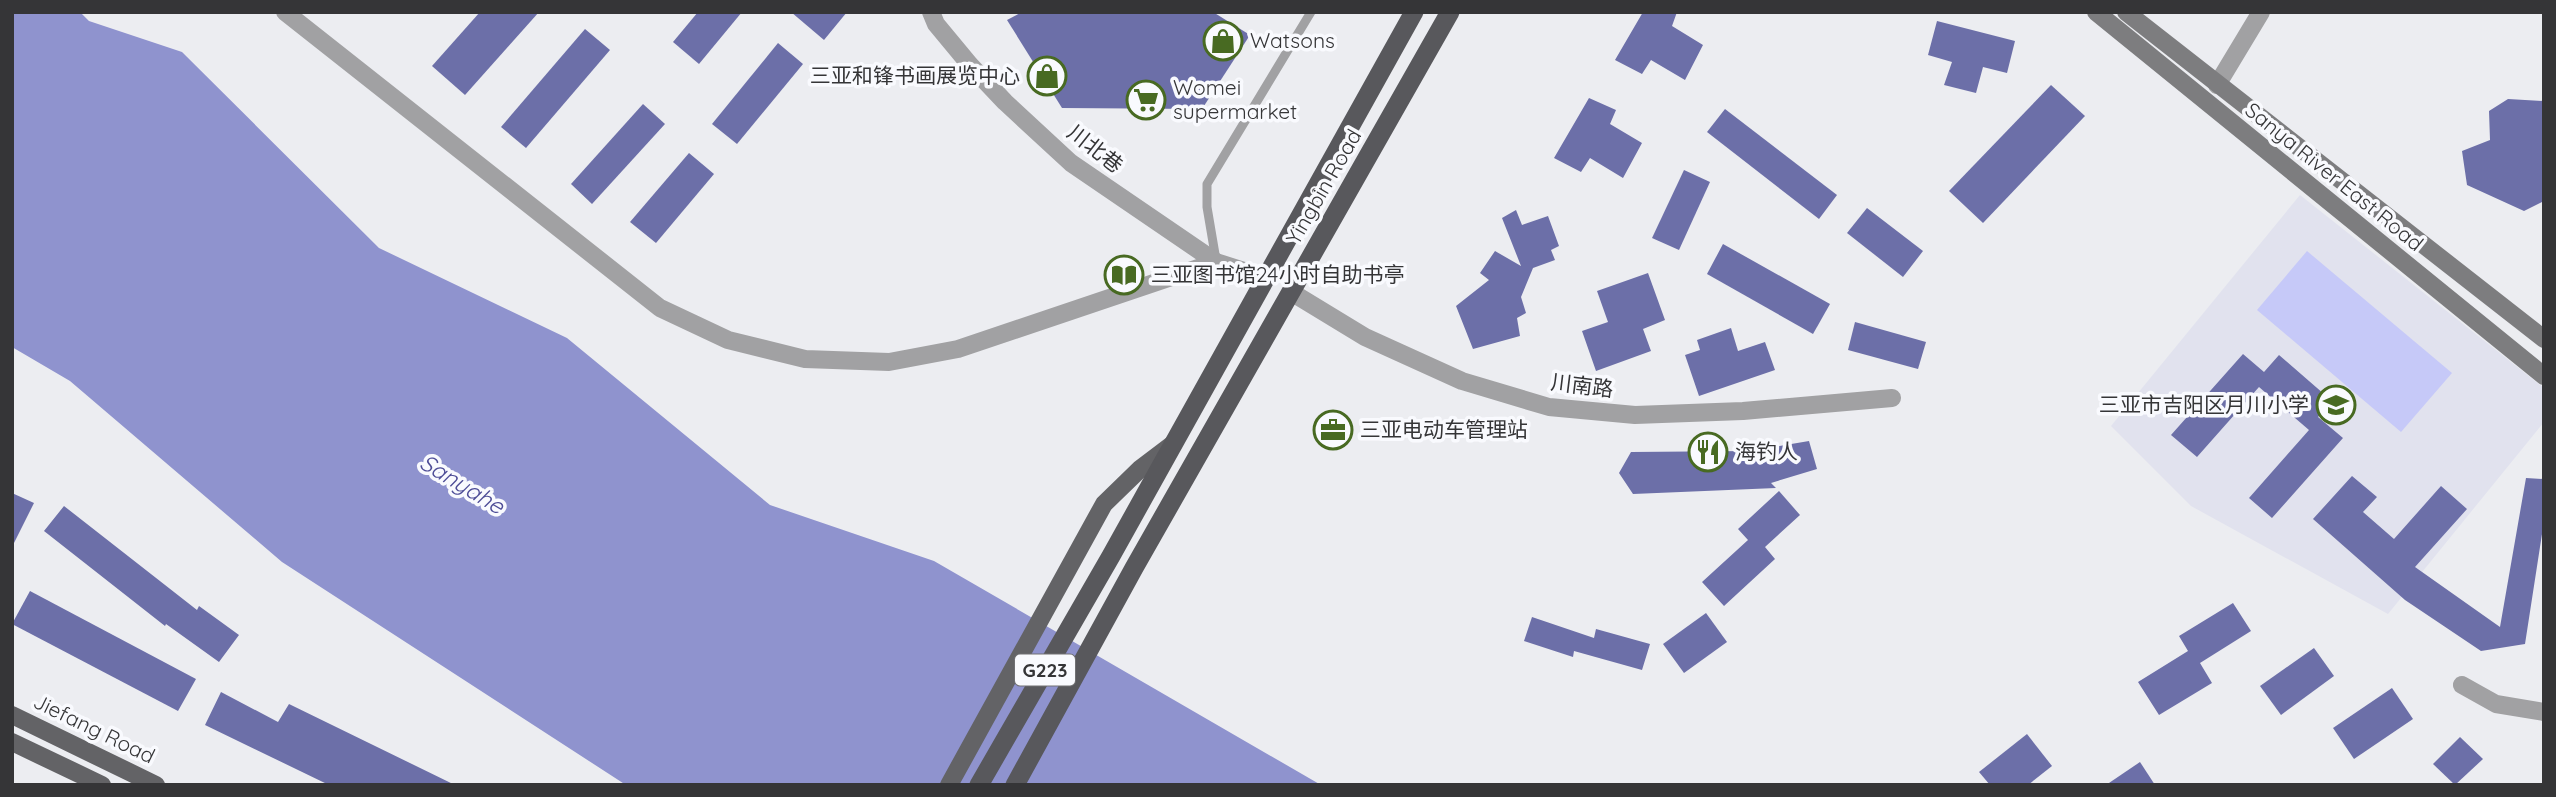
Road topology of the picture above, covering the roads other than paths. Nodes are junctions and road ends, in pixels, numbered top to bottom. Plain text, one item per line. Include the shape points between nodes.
1 (285, 12) edge
2 (931, 12) edge
3 (1311, 12) edge
4 (1414, 12) edge
5 (1450, 12) edge
6 (2096, 12) edge
7 (2126, 12) edge
8 (2260, 12) edge
9 (2217, 85) junction
10 (1216, 262) junction
11 (1266, 278) junction
12 (1291, 292) junction
13 (2544, 339) edge
14 (2544, 376) edge
15 (1892, 398) dead end
16 (1173, 444) junction
17 (2462, 685) dead end
18 (2544, 712) edge
19 (12, 715) edge
20 (12, 742) edge
21 (102, 785) edge
22 (156, 785) edge
23 (949, 785) edge
24 (979, 785) edge
25 (1015, 785) edge

1 - 10 street via 660,308 728,340 806,359 889,362 958,349
2 - 10 street, 川北巷 via 970,65 1071,163
3 - 10 lane via 1207,184
4 - 11 highway, Yingbin Road / G223
5 - 12 highway, Yingbin Road / G223
6 - 14 main road, Sanya River East Road
7 - 9 main road, Sanya River East Road
8 - 9 street
9 - 13 main road, Sanya River East Road
10 - 11 street, 川北巷
11 - 16 highway, Yingbin Road / G223
12 - 15 street, 川南路 via 1366,337 1462,381 1549,407 1635,415
12 - 25 highway, Yingbin Road / G223
16 - 23 main road via 1104,504
16 - 24 highway, Yingbin Road / G223
17 - 18 street via 2496,704
19 - 22 main road, Jiefang Road
20 - 21 main road

